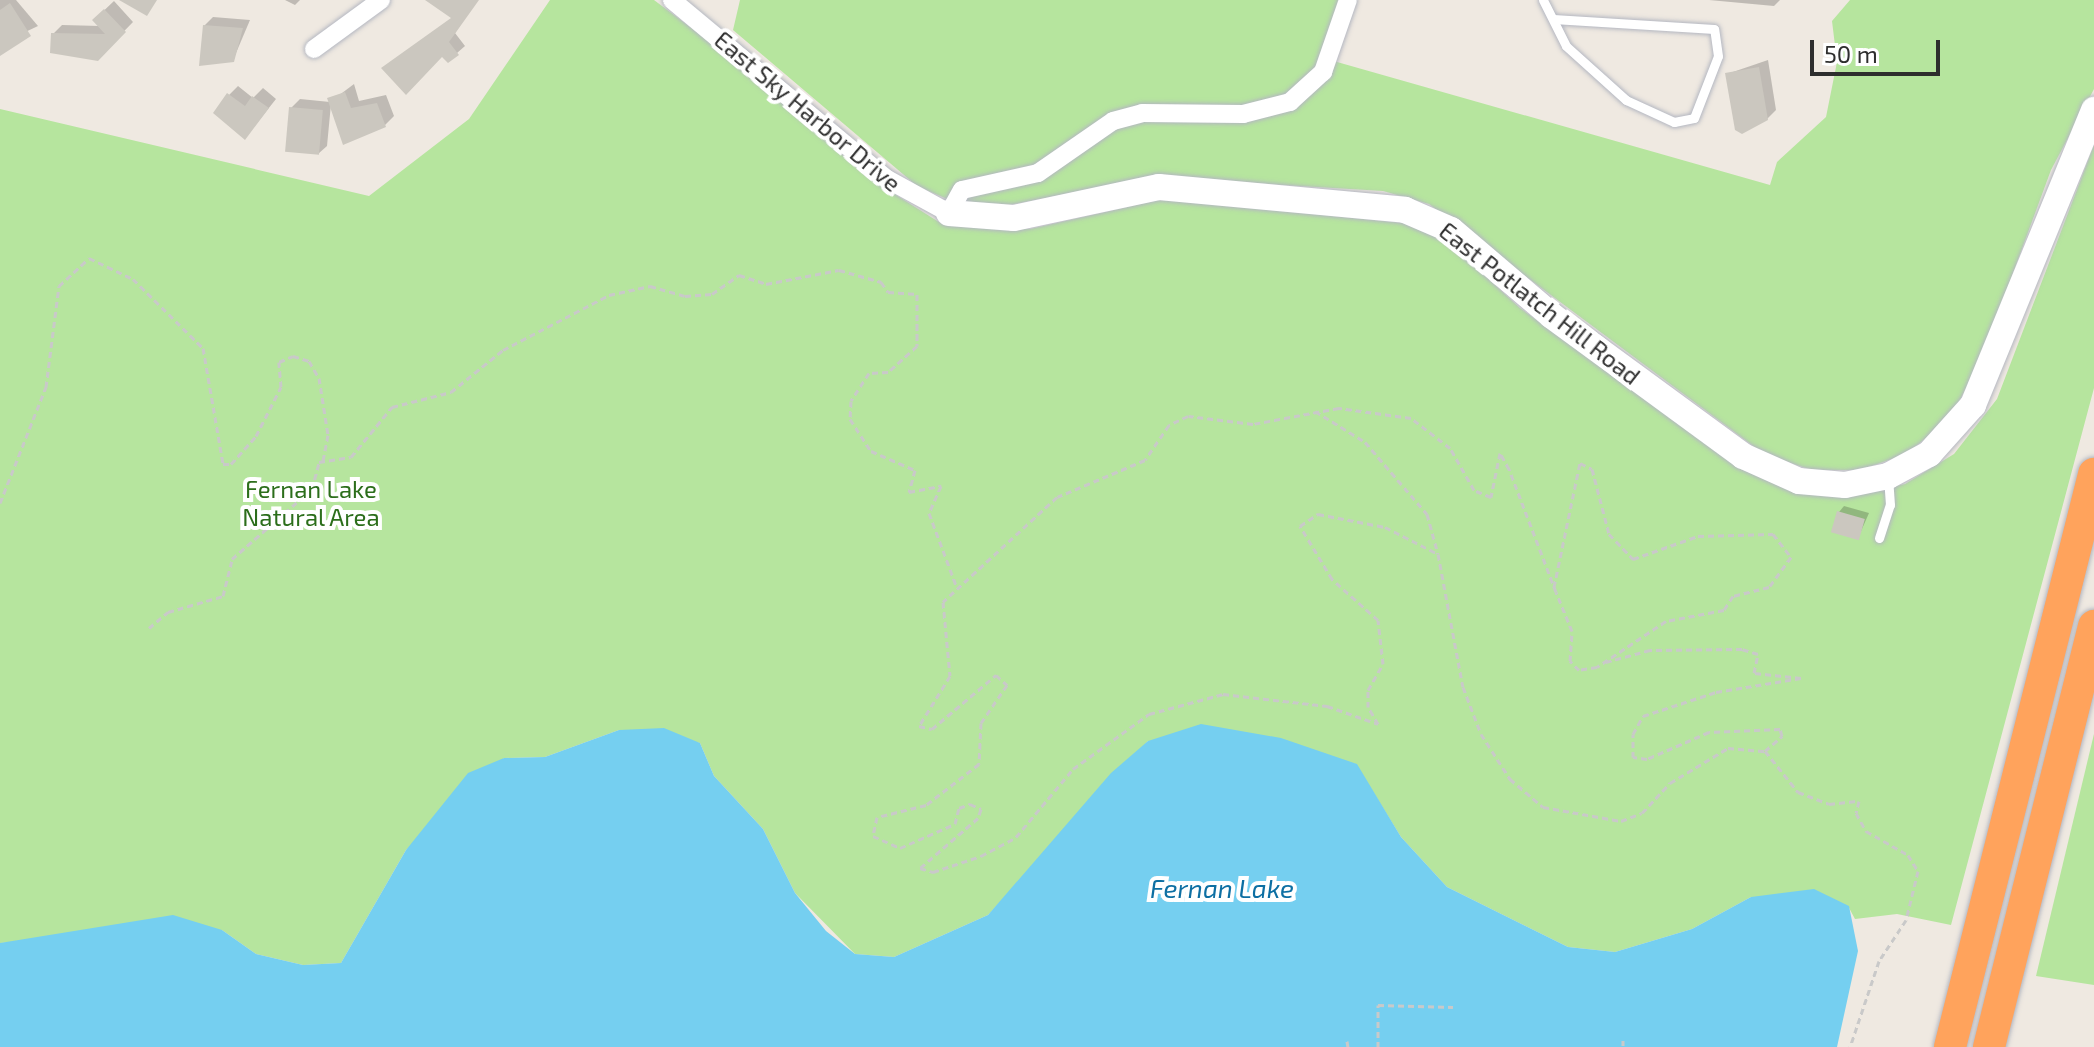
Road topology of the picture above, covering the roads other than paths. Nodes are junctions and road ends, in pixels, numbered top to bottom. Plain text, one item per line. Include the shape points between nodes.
1 (381, 0) edge
2 (672, 0) edge
3 (1348, 0) edge
4 (1543, 0) edge
5 (1553, 19) junction
6 (314, 49) dead end
7 (2094, 110) edge
8 (949, 213) junction
9 (2094, 474) edge
10 (1888, 476) junction
11 (1879, 538) dead end
12 (2094, 626) edge
13 (1950, 1047) edge
14 (1989, 1047) edge

1 - 6 street
2 - 8 street, East Sky Harbor Drive via 887,179
3 - 8 street via 1323,72 1290,102 1243,114 1142,113 1113,121 1038,173 962,190
4 - 5 lane
5 - 5 lane via 1586,68 1626,100 1674,122 1694,118 1718,56 1714,29
7 - 10 street, East Potlatch Hill Road via 1973,405 1929,454
8 - 10 street, East Potlatch Hill Road via 1014,218 1159,187 1405,210 1451,230 1552,316 1761,467 1823,485
9 - 13 highway
10 - 11 lane via 1890,505
12 - 14 highway

